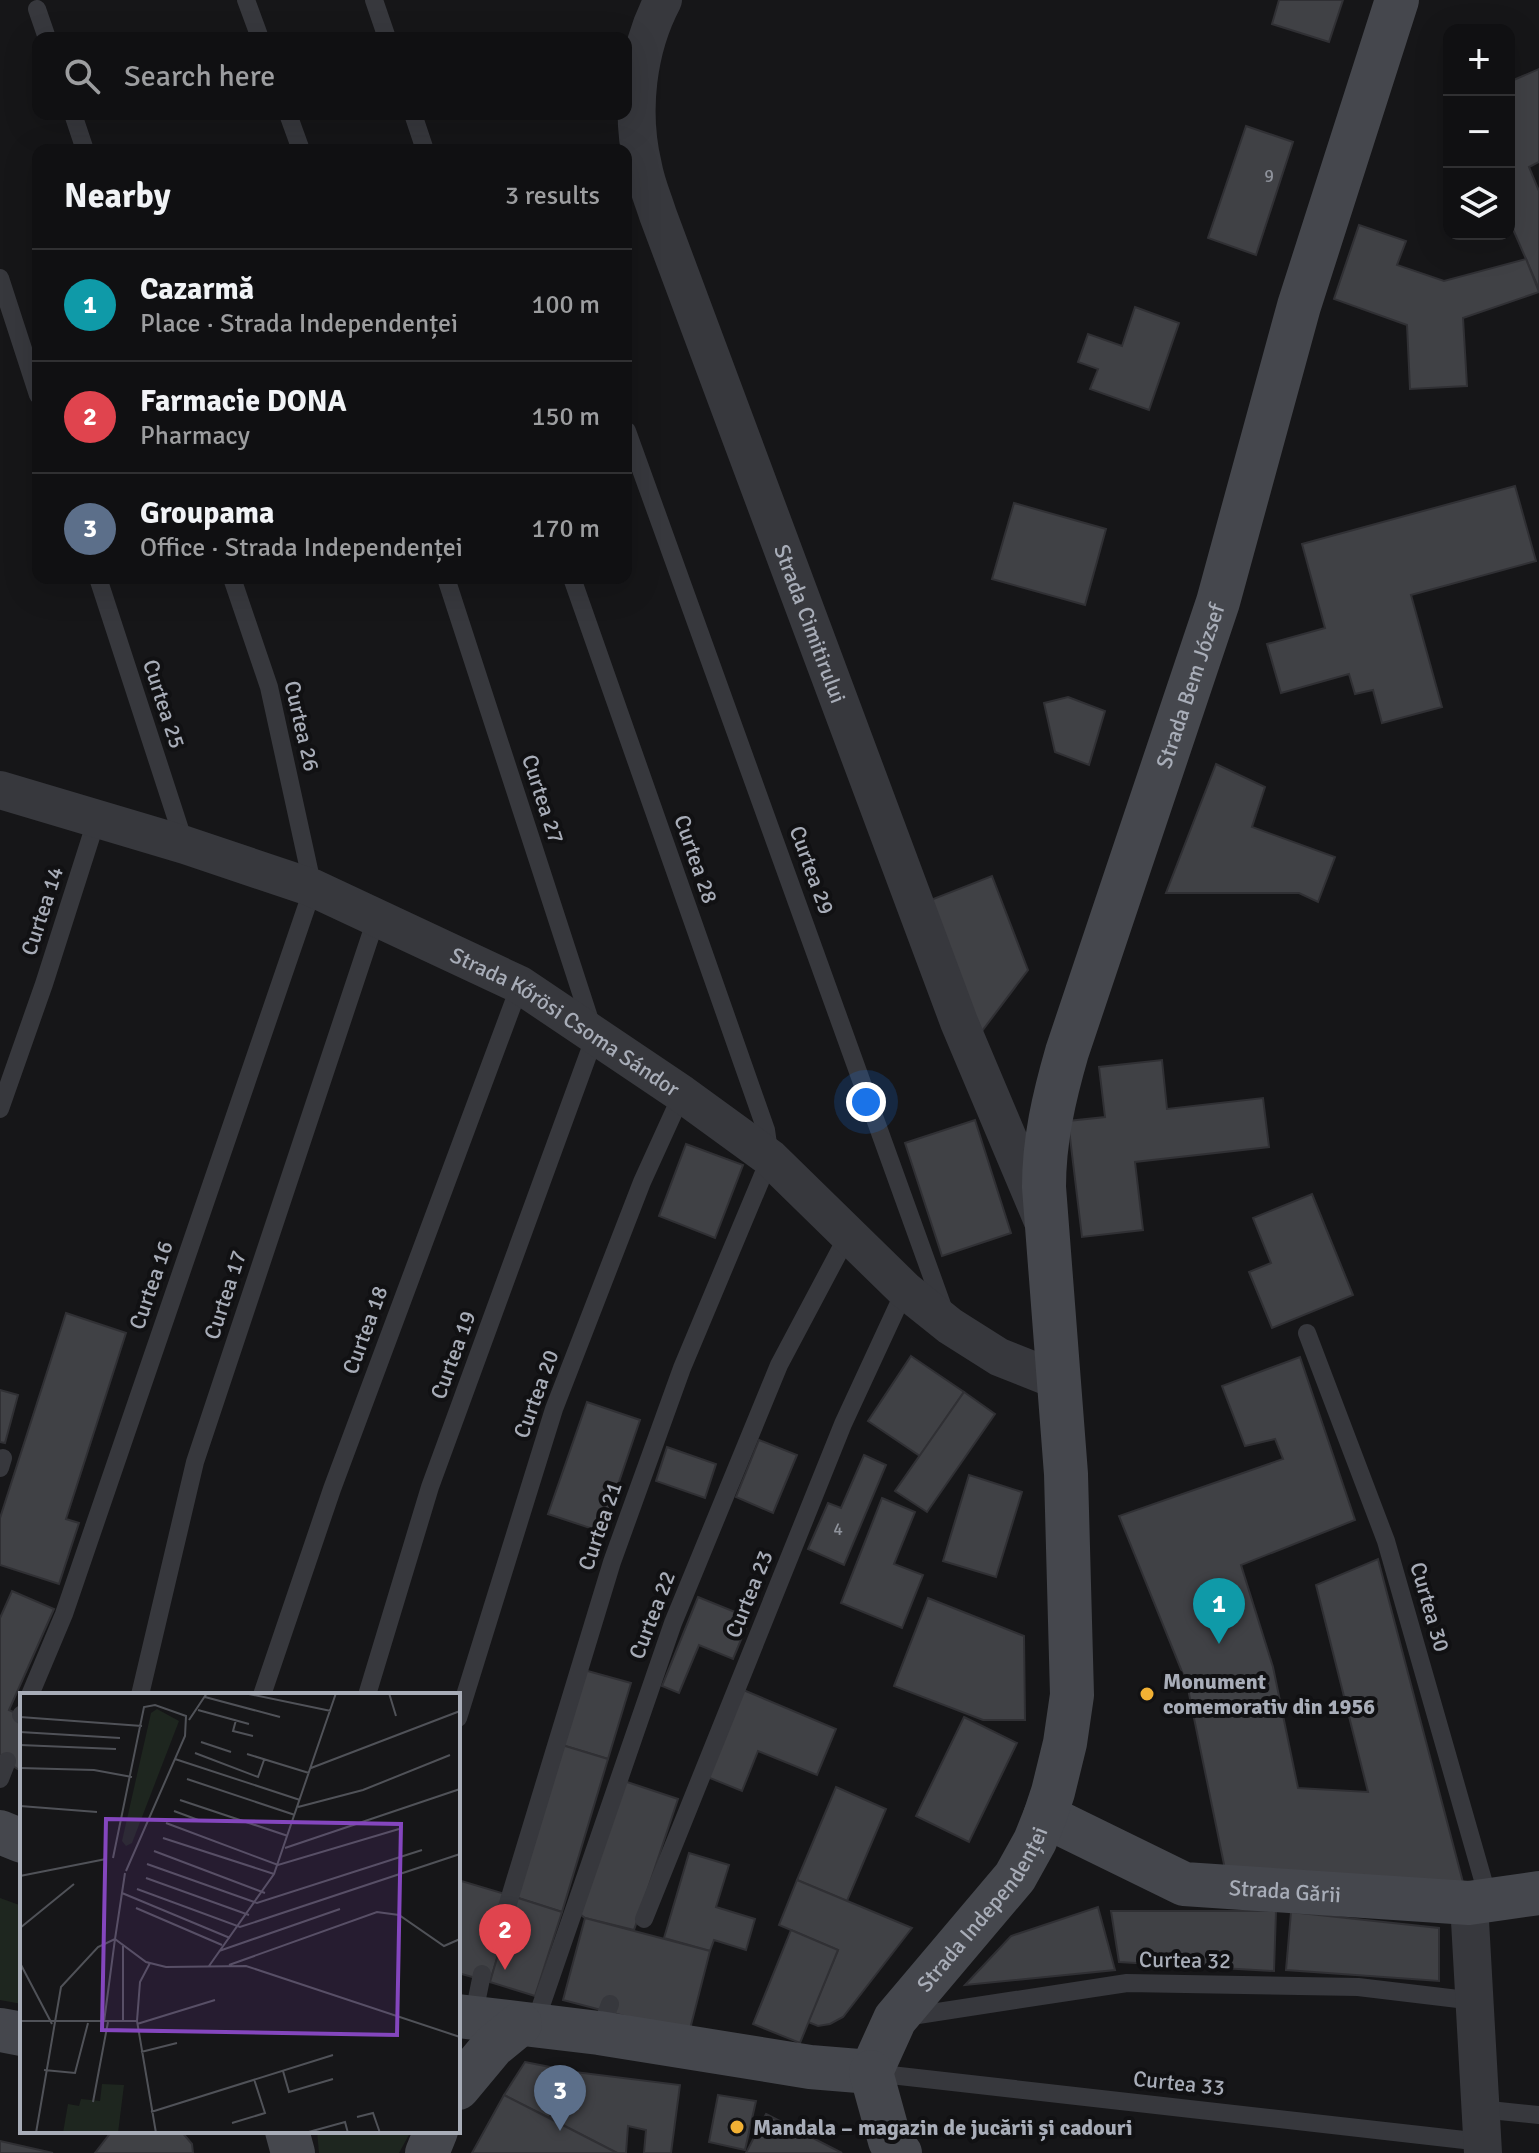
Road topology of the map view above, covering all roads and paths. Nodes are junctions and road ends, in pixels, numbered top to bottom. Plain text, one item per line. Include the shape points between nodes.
1 (246, 0) edge
2 (374, 0) edge
3 (663, 0) edge
4 (1397, 0) edge
5 (37, 9) dead end
6 (45, 32) edge
7 (258, 32) edge
8 (385, 32) edge
9 (75, 120) edge
10 (290, 120) edge
11 (415, 120) edge
12 (83, 144) edge
13 (299, 144) edge
14 (423, 144) edge
15 (0, 278) edge
16 (32, 377) edge
17 (632, 445) edge
18 (100, 584) edge
19 (234, 584) edge
20 (448, 584) edge
21 (574, 584) edge
22 (0, 790) edge
23 (97, 818) junction
24 (185, 845) junction
25 (313, 888) junction
26 (377, 916) junction
27 (520, 985) junction
28 (595, 1036) junction
29 (682, 1094) junction
30 (0, 1109) edge
31 (770, 1158) junction
32 (848, 1235) junction
33 (1049, 1235) junction
34 (905, 1290) junction
35 (950, 1326) junction
36 (1307, 1333) dead end
37 (1057, 1380) junction
38 (31, 1693) edge
39 (140, 1693) edge
40 (263, 1693) edge
41 (368, 1693) edge
42 (460, 1712) edge
43 (7, 1761) dead end
44 (0, 1779) edge
45 (1045, 1816) junction
46 (0, 1832) edge
47 (20, 1840) edge
48 (1539, 1893) edge
49 (1479, 1902) junction
50 (644, 1919) dead end
51 (503, 1920) dead end
52 (482, 1974) dead end
53 (1475, 2001) junction
54 (466, 2017) edge
55 (895, 2019) junction
56 (527, 2025) junction
57 (0, 2030) edge
58 (20, 2034) edge
59 (871, 2072) junction
60 (460, 2086) edge
61 (1539, 2115) edge
62 (435, 2133) edge
63 (1482, 2134) edge
64 (427, 2153) edge
65 (900, 2153) edge

1 - 7 lane
2 - 8 lane
3 - 33 street, Strada Cimitirului via 640,63 642,165 959,1022
4 - 33 main road, Strada Bem József via 1299,306 1218,602 1063,1067 1044,1153
5 - 6 lane
9 - 12 lane
10 - 13 lane
11 - 14 lane
15 - 16 lane
17 - 35 lane, Curtea 29
18 - 24 lane, Curtea 25
19 - 25 lane, Curtea 26 via 269,687
20 - 28 lane, Curtea 27
21 - 31 lane, Curtea 28 via 766,1130
22 - 23 street, Strada Kőrösi Csoma Sándor
23 - 24 street, Strada Kőrösi Csoma Sándor
23 - 30 lane, Curtea 14
24 - 25 street, Strada Kőrösi Csoma Sándor
25 - 26 street, Strada Kőrösi Csoma Sándor
25 - 38 lane, Curtea 16 via 64,1614
26 - 27 street, Strada Kőrösi Csoma Sándor
26 - 39 lane, Curtea 17 via 195,1462
27 - 28 street, Strada Kőrösi Csoma Sándor
27 - 40 lane, Curtea 18 via 332,1489
28 - 29 street, Strada Kőrösi Csoma Sándor
28 - 41 lane, Curtea 19 via 430,1487
29 - 31 street, Strada Kőrösi Csoma Sándor
29 - 42 lane, Curtea 20 via 554,1409
31 - 32 street, Strada Kőrösi Csoma Sándor
31 - 51 lane, Curtea 21 via 682,1368 612,1562
32 - 34 street, Strada Kőrösi Csoma Sándor
32 - 56 lane, Curtea 22 via 779,1365 673,1623
33 - 37 main road, Strada Bem József
34 - 35 street, Strada Kőrösi Csoma Sándor
34 - 50 lane, Curtea 23 via 843,1424
35 - 37 street, Strada Kőrösi Csoma Sándor via 999,1357
36 - 49 lane, Curtea 30 via 1386,1541
37 - 45 main road, Strada Independenței via 1066,1474 1072,1695
43 - 44 lane
45 - 49 main road, Strada Gării via 1184,1884
45 - 55 main road, Strada Independenței via 1015,1877
46 - 47 main road
48 - 49 main road, Strada Gării
49 - 53 street
52 - 54 lane
53 - 55 lane, Curtea 32 via 1358,1987 1127,1983
53 - 63 street
54 - 56 main road
55 - 59 main road, Strada Independenței
56 - 59 main road via 604,2018 810,2067
56 - 60 main road via 493,2046
57 - 58 main road
59 - 63 lane, Curtea 33
59 - 65 main road via 890,2141
61 - 63 lane, Curtea 33
62 - 64 main road

